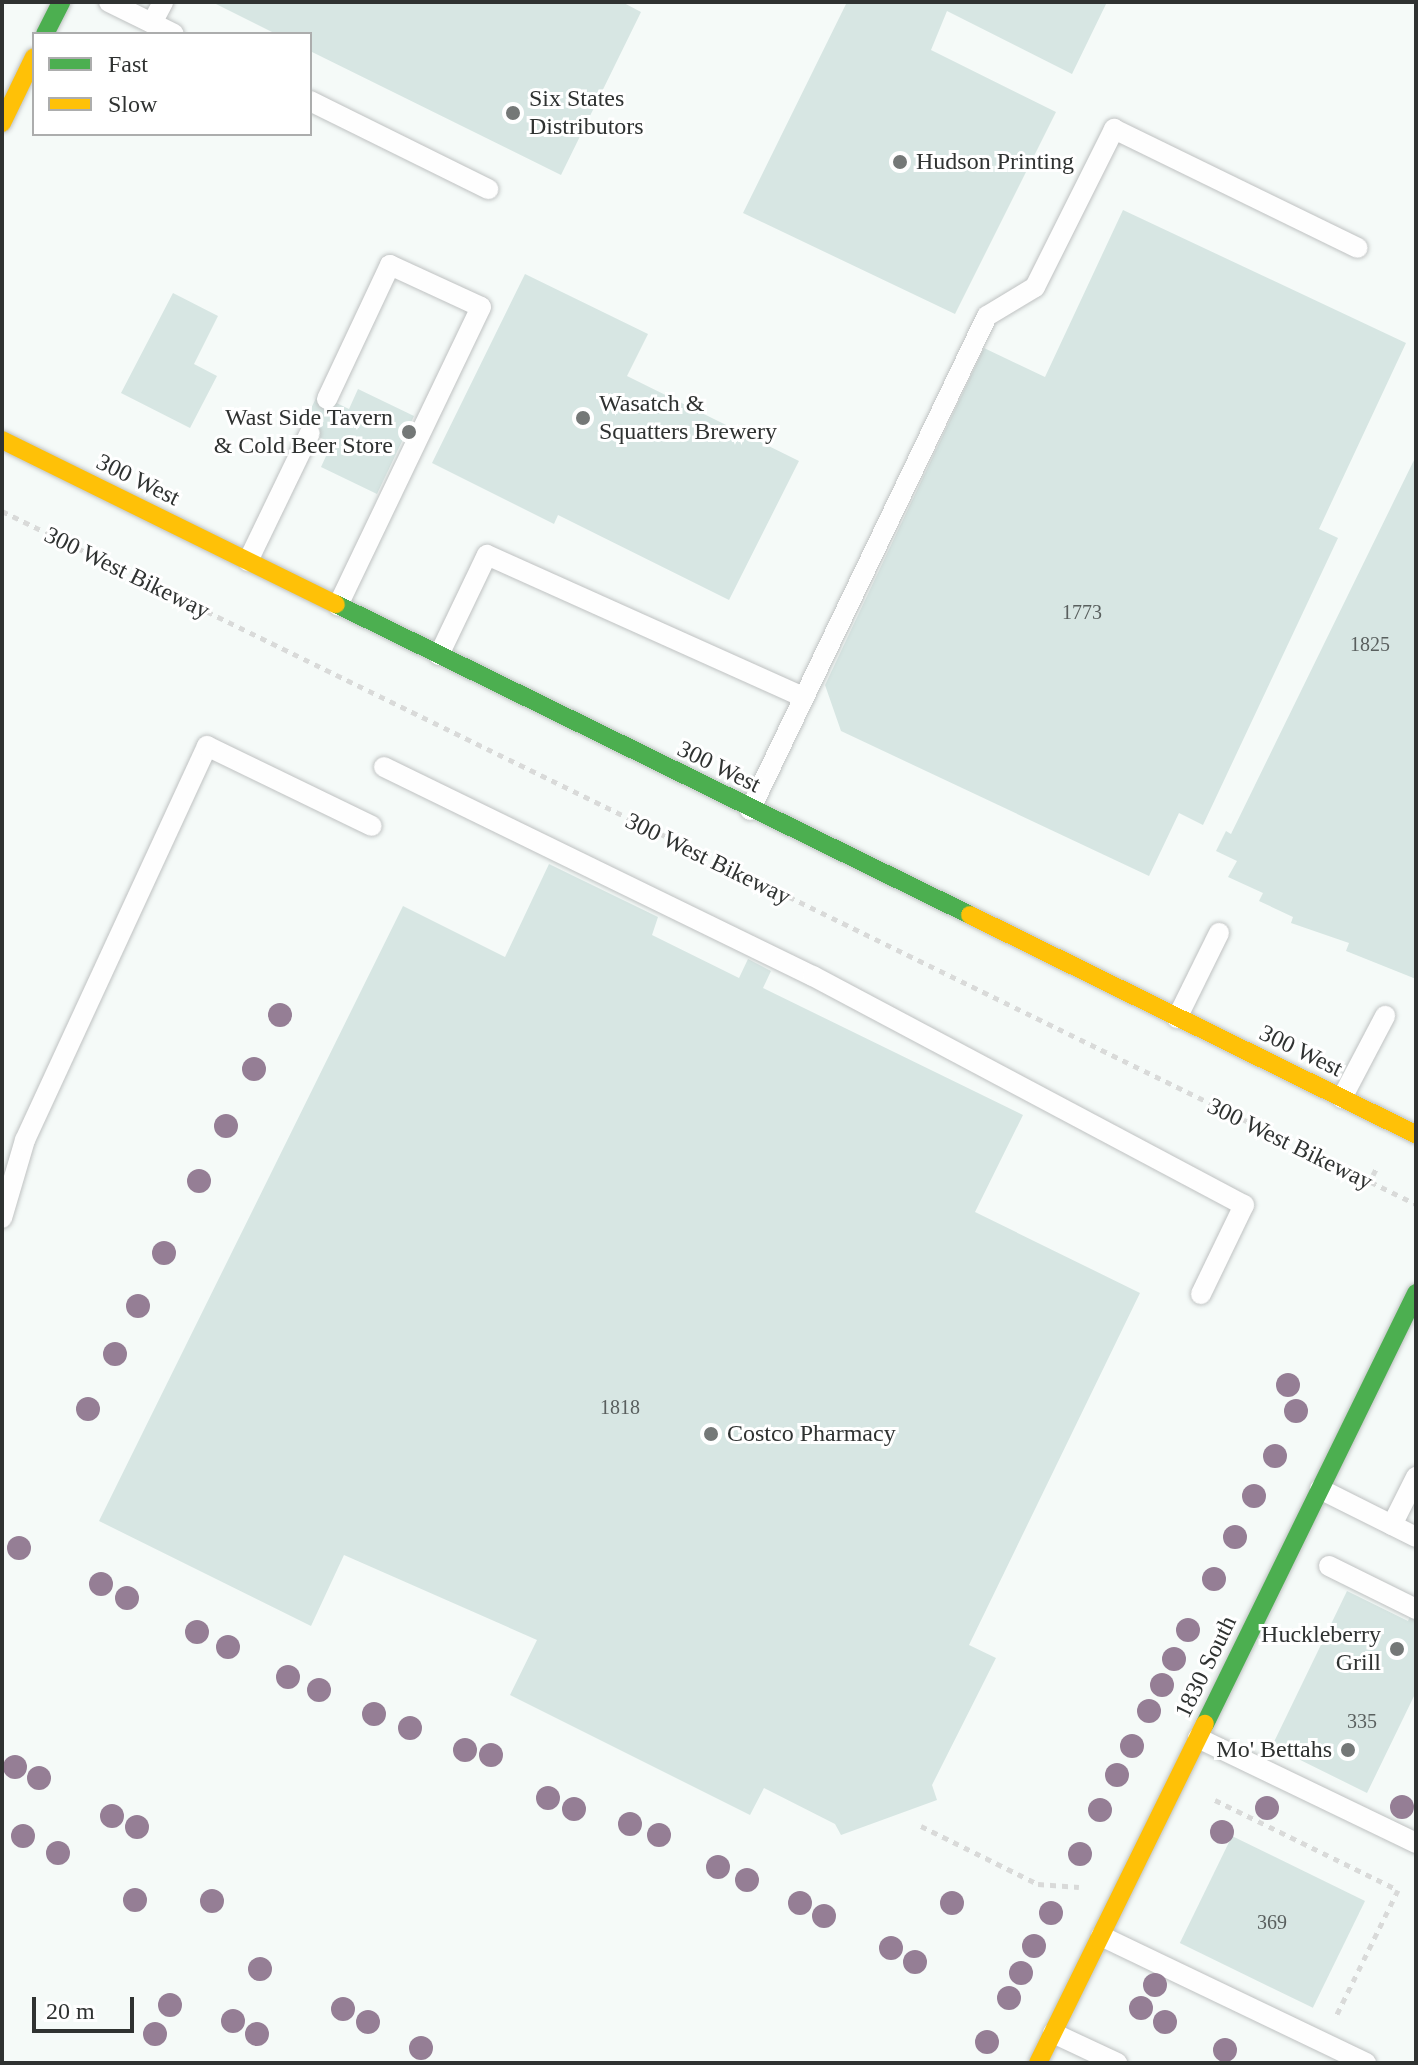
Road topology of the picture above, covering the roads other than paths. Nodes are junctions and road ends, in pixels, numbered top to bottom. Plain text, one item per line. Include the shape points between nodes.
1 (61, 2) edge
2 (109, 2) edge
3 (163, 2) edge
4 (152, 23) junction
5 (46, 32) edge
6 (170, 32) edge
7 (32, 61) edge
8 (312, 102) edge
9 (2, 123) edge
10 (488, 189) dead end
11 (1358, 248) dead end
12 (327, 399) dead end
13 (310, 433) dead end
14 (2, 440) edge
15 (248, 561) junction
16 (338, 606) junction
17 (439, 655) junction
18 (803, 697) junction
19 (384, 767) dead end
20 (750, 810) junction
21 (372, 826) dead end
22 (1219, 933) dead end
23 (1385, 1016) dead end
24 (1177, 1018) junction
25 (1342, 1098) junction
26 (1416, 1134) edge
27 (2, 1218) edge
28 (1416, 1293) edge
29 (1201, 1294) dead end
30 (1416, 1477) edge
31 (1320, 1489) junction
32 (1392, 1525) junction
33 (1416, 1537) edge
34 (1329, 1566) dead end
35 (1416, 1609) edge
36 (1198, 1738) junction
37 (1416, 1843) edge
38 (1101, 1936) junction
39 (1053, 2033) junction
40 (1038, 2063) edge
41 (1117, 2063) edge
42 (1366, 2063) edge

1 - 5 main road
2 - 4 lane
3 - 4 lane
4 - 6 lane
7 - 9 main road
8 - 10 lane
11 - 18 lane via 1114,129 1035,287 987,316
12 - 16 lane via 390,265 481,307
13 - 15 lane
14 - 15 main road, 300 West
15 - 16 main road, 300 West
16 - 17 main road, 300 West
17 - 18 lane via 487,555
17 - 20 main road, 300 West
18 - 20 lane
19 - 29 lane via 813,976 1244,1205
20 - 24 main road, 300 West
21 - 27 lane via 207,746 25,1140
22 - 24 lane
23 - 25 lane
24 - 25 main road, 300 West
25 - 26 main road, 300 West
28 - 31 main road, 1830 South
30 - 32 lane
31 - 32 lane
31 - 36 main road, 1830 South
32 - 33 lane
34 - 35 lane
36 - 37 lane
36 - 38 main road, 1830 South
38 - 39 main road, 1830 South
38 - 42 lane
39 - 40 main road, 1830 South
39 - 41 lane

